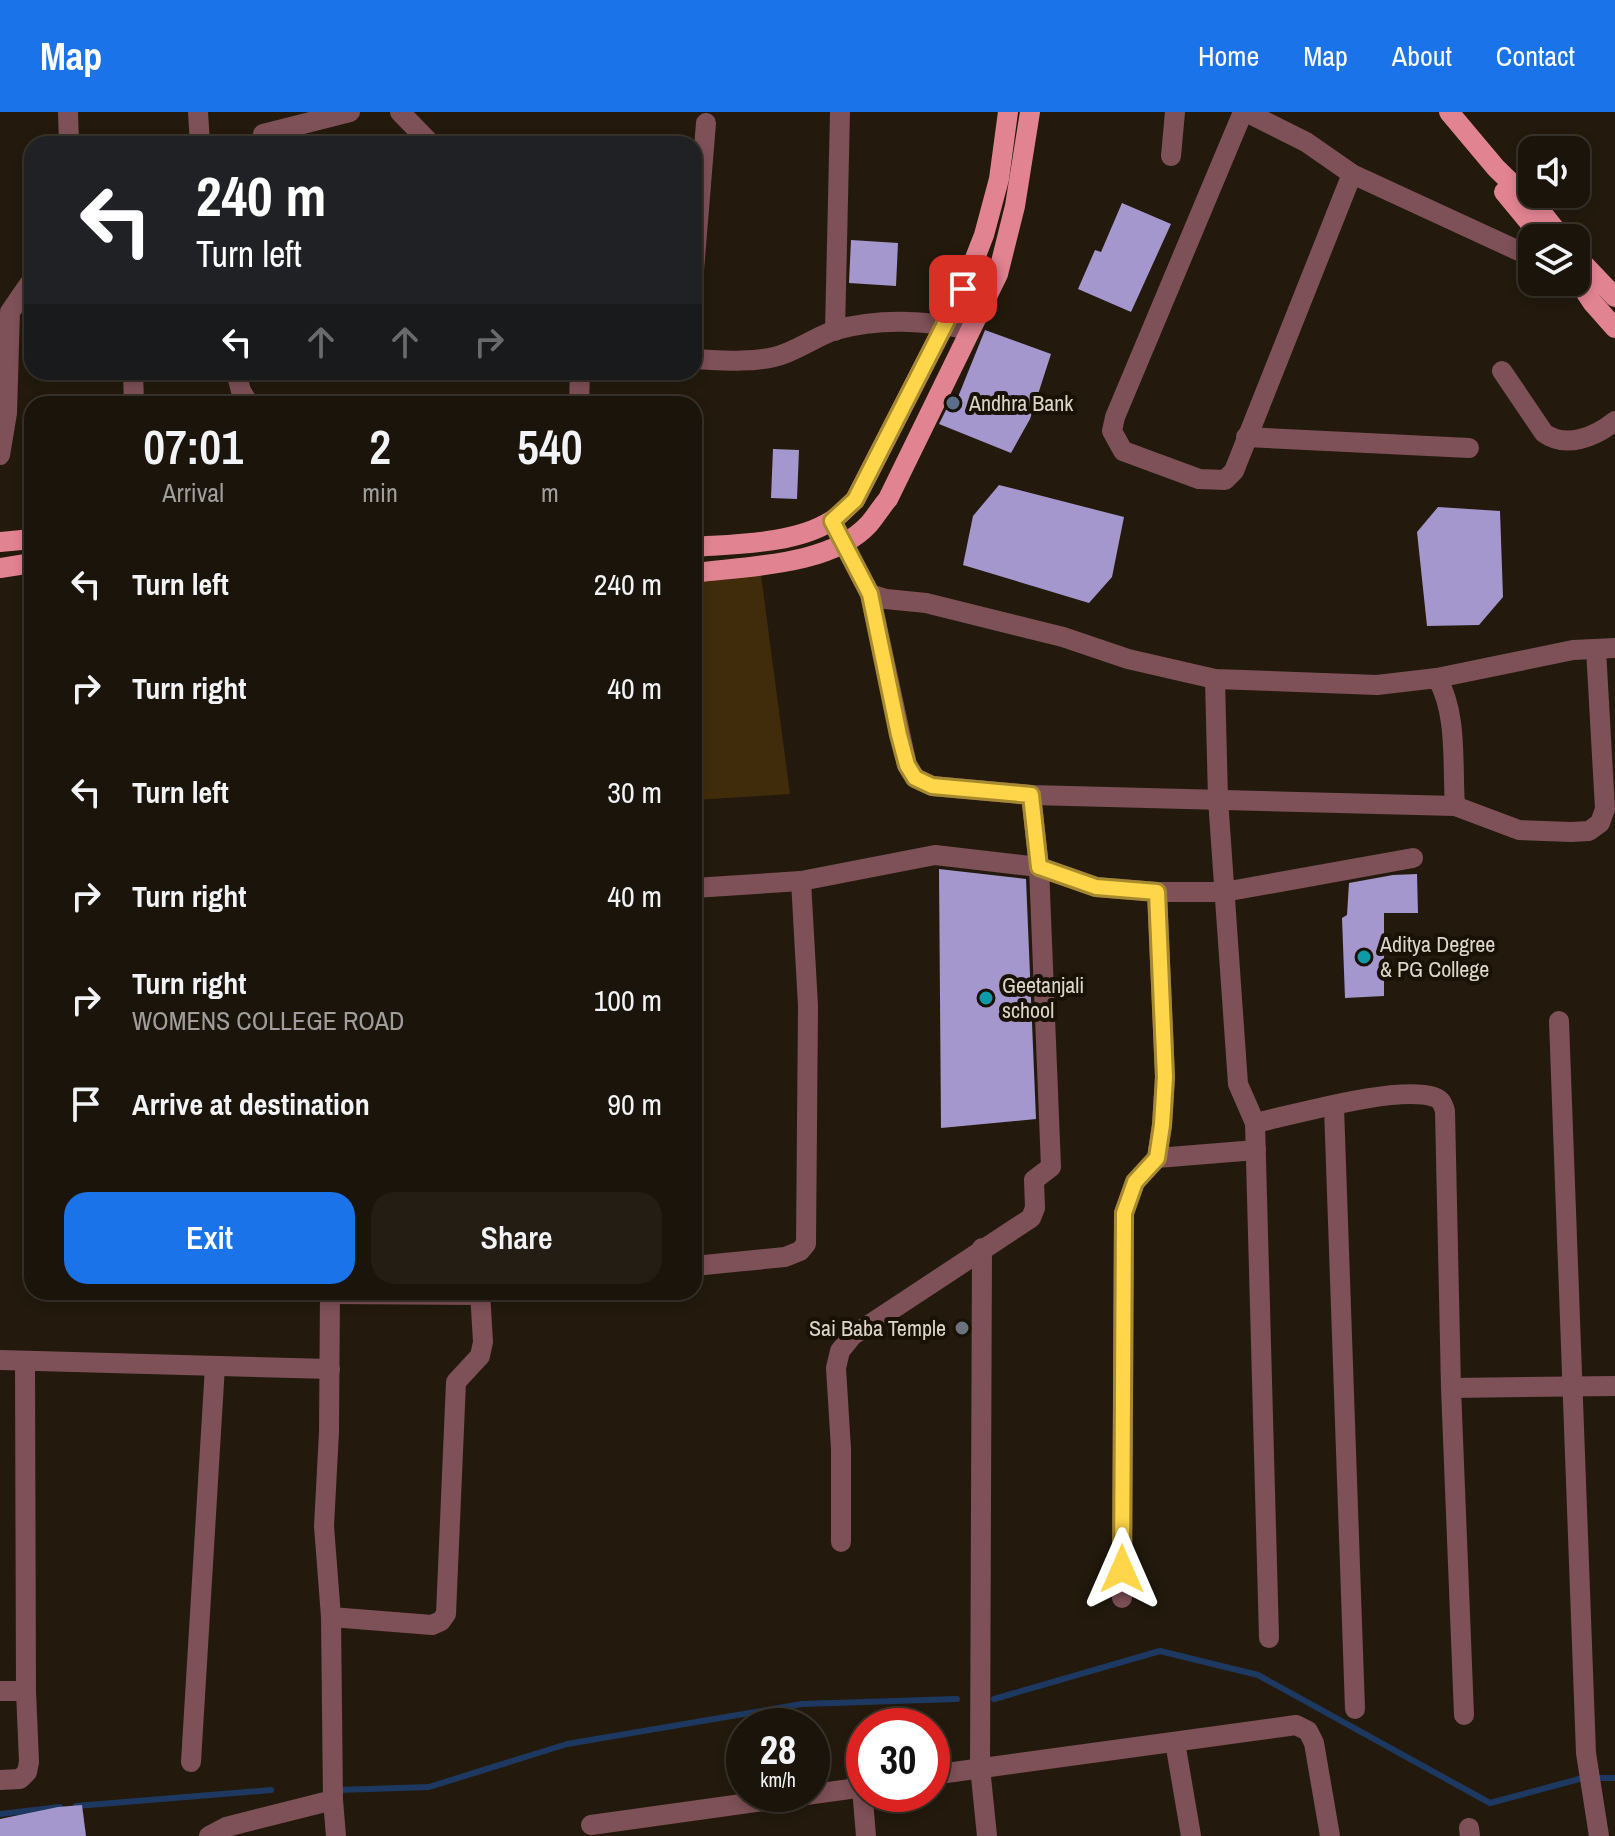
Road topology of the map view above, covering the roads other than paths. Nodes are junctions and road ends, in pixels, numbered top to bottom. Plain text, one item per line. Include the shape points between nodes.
1 (68, 112) edge
2 (198, 112) edge
3 (350, 112) edge
4 (400, 112) edge
5 (840, 112) edge
6 (1008, 112) edge
7 (1030, 112) edge
8 (1175, 112) edge
9 (1245, 112) edge
10 (1433, 112) edge
11 (1449, 112) edge
12 (706, 123) dead end
13 (263, 134) dead end
14 (69, 136) edge
15 (200, 136) edge
16 (423, 136) edge
17 (702, 154) edge
18 (1171, 156) dead end
19 (1352, 174) junction
20 (1530, 224) edge
21 (1551, 224) edge
22 (1518, 251) edge
23 (1590, 270) edge
24 (1590, 284) edge
25 (24, 288) edge
26 (1613, 293) edge
27 (1588, 296) edge
28 (5, 306) edge
29 (944, 324) junction
30 (1615, 328) edge
31 (969, 330) junction
32 (835, 331) junction
33 (702, 359) edge
34 (1502, 371) dead end
35 (1615, 421) edge
36 (1246, 437) junction
37 (1469, 448) dead end
38 (0, 455) edge
39 (832, 521) junction
40 (24, 540) edge
41 (0, 542) edge
42 (844, 543) junction
43 (702, 546) edge
44 (24, 564) edge
45 (0, 568) edge
46 (702, 572) edge
47 (870, 594) junction
48 (1605, 648) edge
49 (1437, 678) junction
50 (1215, 679) junction
51 (1031, 795) junction
52 (1218, 799) junction
53 (1455, 806) junction
54 (1413, 858) dead end
55 (1039, 867) junction
56 (801, 881) junction
57 (702, 887) edge
58 (1157, 892) junction
59 (1224, 892) junction
60 (1559, 1021) dead end
61 (1334, 1107) junction
62 (1254, 1119) junction
63 (1256, 1150) junction
64 (1157, 1155) junction
65 (982, 1248) junction
66 (702, 1265) edge
67 (330, 1300) edge
68 (480, 1300) edge
69 (0, 1360) edge
70 (25, 1362) junction
71 (215, 1366) junction
72 (330, 1369) junction
73 (1615, 1386) edge
74 (1571, 1387) junction
75 (1451, 1388) junction
76 (841, 1542) dead end
77 (1122, 1598) dead end
78 (331, 1617) junction
79 (1269, 1638) dead end
80 (0, 1691) edge
81 (26, 1691) junction
82 (1355, 1709) dead end
83 (1464, 1715) dead end
84 (1175, 1742) junction
85 (191, 1762) dead end
86 (980, 1767) junction
87 (950, 1772) edge
88 (0, 1780) edge
89 (846, 1789) edge
90 (333, 1800) junction
91 (865, 1812) edge
92 (591, 1825) dead end
93 (209, 1836) edge
94 (336, 1836) edge
95 (866, 1836) edge
96 (987, 1836) edge
97 (1191, 1836) edge
98 (1330, 1836) edge
99 (1599, 1836) edge

1 - 14 street
2 - 15 street
3 - 13 street
4 - 16 street
5 - 32 street
6 - 29 main road via 984,235
7 - 31 main road via 1008,241 998,274
8 - 18 street
9 - 19 street via 1306,142
9 - 36 street via 1112,431 1123,451 1213,481 1225,480 1234,471
10 - 20 main road
11 - 21 main road
12 - 17 street
19 - 22 street
19 - 36 street
23 - 26 main road
24 - 26 street
25 - 28 street
27 - 30 main road
28 - 38 street via 7,413
29 - 31 street
29 - 32 street via 879,323
29 - 39 main road via 855,500
31 - 42 main road via 888,499 868,525
32 - 33 street via 771,358
34 - 35 street via 1553,440 1588,438
36 - 37 street
39 - 42 street
39 - 43 main road via 765,541
40 - 41 main road
42 - 46 main road via 793,560
42 - 47 street
44 - 45 main road
47 - 50 street via 926,603
47 - 51 street via 899,735 915,778 932,786
48 - 49 street
48 - 53 street via 1605,809 1600,823 1589,831 1519,830
49 - 50 street via 1377,685
49 - 53 street via 1449,709
50 - 52 street
51 - 52 street
51 - 55 street
52 - 53 street
52 - 59 street
54 - 59 street
55 - 56 street via 935,855
55 - 58 street via 1096,887
55 - 65 street via 1051,1167 1034,1180 1031,1218
56 - 57 street
56 - 66 street via 808,1006 806,1244 785,1257
58 - 59 street
58 - 64 street via 1165,1077
59 - 62 street via 1238,1084
60 - 74 street
61 - 62 street
61 - 75 street via 1400,1093 1442,1101
61 - 82 street
62 - 63 street
63 - 64 street
63 - 79 street
64 - 77 street via 1135,1182 1124,1213
65 - 76 street via 852,1336 840,1351 836,1368
65 - 86 street
67 - 72 street
68 - 78 street via 480,1356 456,1382 446,1614 432,1625
69 - 70 street
70 - 71 street
70 - 81 street
71 - 72 street
71 - 85 street
72 - 78 street via 324,1526
73 - 74 street
74 - 75 street
74 - 99 street via 1586,1753
75 - 83 street
78 - 90 street
80 - 81 street
81 - 88 street via 27,1772 20,1779
84 - 86 street
84 - 97 street
84 - 98 street via 1282,1726 1308,1731
86 - 87 street
86 - 96 street
89 - 92 street
90 - 93 street
90 - 94 street
91 - 95 street

